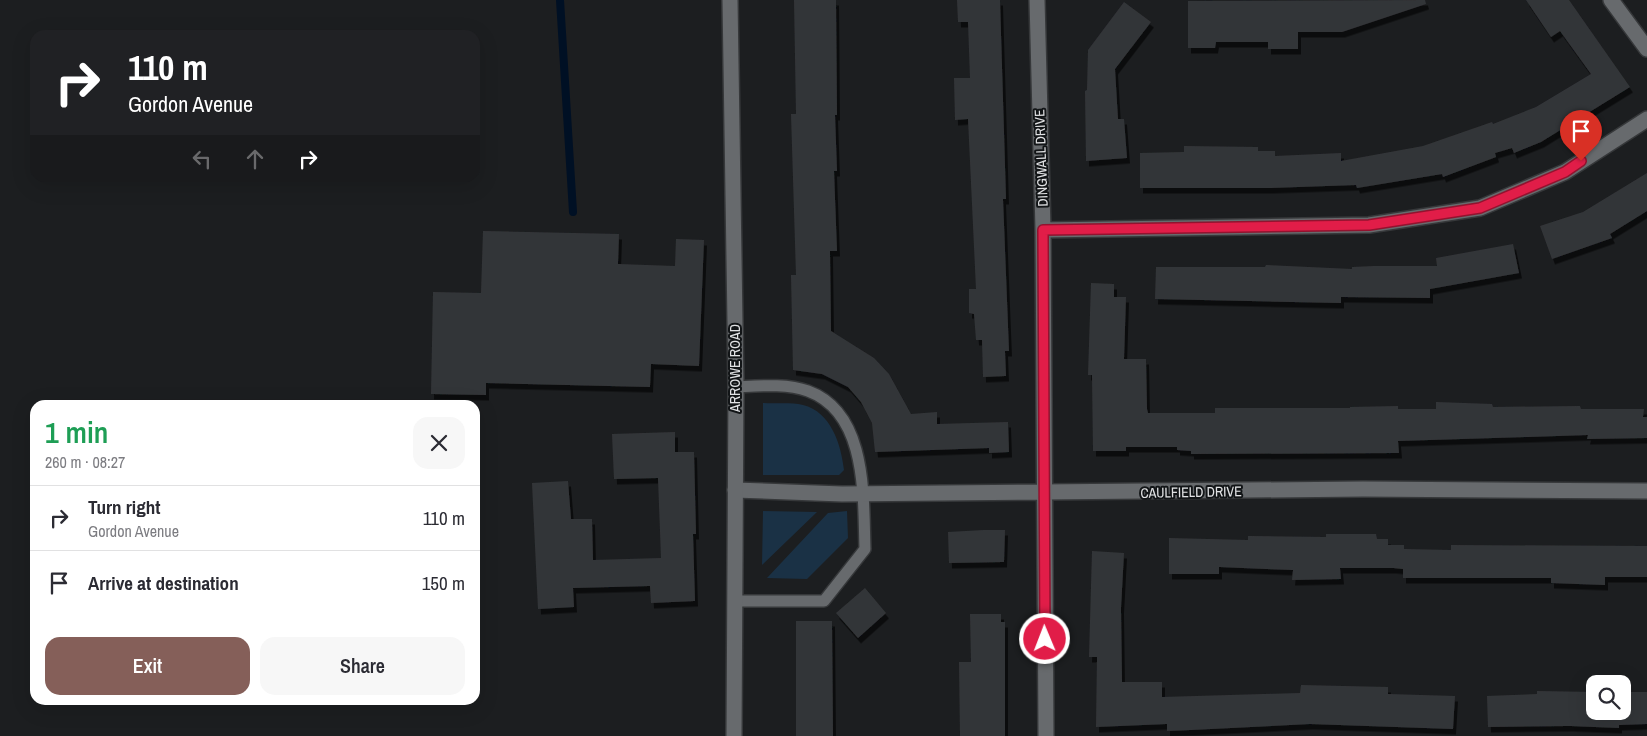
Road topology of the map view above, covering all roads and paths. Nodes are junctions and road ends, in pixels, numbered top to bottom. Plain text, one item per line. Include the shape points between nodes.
1 (730, 0) edge
2 (1037, 0) edge
3 (1611, 0) edge
4 (1647, 49) edge
5 (1647, 119) edge
6 (1043, 230) junction
7 (736, 387) junction
8 (734, 490) junction
9 (1647, 491) edge
10 (863, 494) junction
11 (1044, 494) junction
12 (734, 601) junction
13 (734, 736) edge
14 (1046, 736) edge

1 - 7 street, ARROWE ROAD
2 - 6 street, DINGWALL DRIVE
3 - 4 street
5 - 6 street via 1565,172 1480,208 1369,225
6 - 11 street, DINGWALL DRIVE
7 - 8 street, ARROWE ROAD
7 - 10 lane via 772,386 807,390 828,402 844,419 855,445
8 - 10 street, CAULFIELD DRIVE
8 - 12 street, ARROWE ROAD
9 - 11 street, CAULFIELD DRIVE via 1363,489
10 - 11 street, CAULFIELD DRIVE
10 - 12 lane via 865,549 824,601
11 - 14 street, DINGWALL DRIVE
12 - 13 street, ARROWE ROAD

